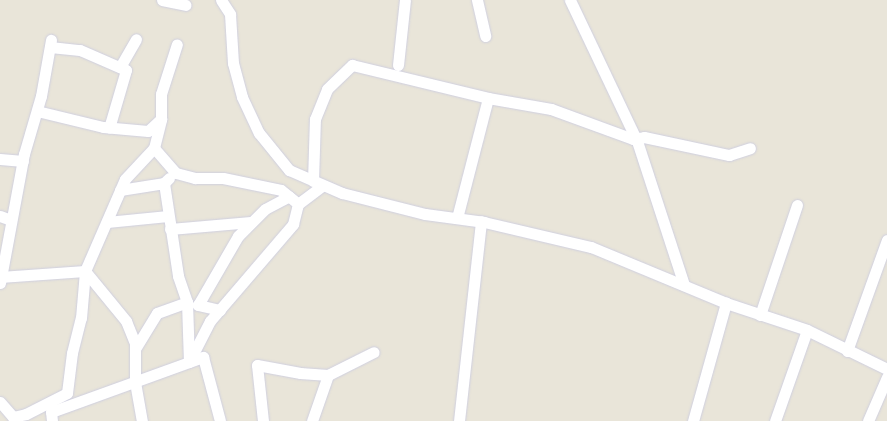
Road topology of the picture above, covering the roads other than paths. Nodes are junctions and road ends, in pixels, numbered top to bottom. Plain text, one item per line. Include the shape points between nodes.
1 (162, 0) edge
2 (221, 0) edge
3 (405, 0) edge
4 (477, 0) edge
5 (570, 0) edge
6 (185, 5) dead end
7 (485, 36) dead end
8 (136, 39) dead end
9 (177, 44) dead end
10 (398, 64) dead end
11 (120, 67) junction
12 (488, 98) junction
13 (37, 111) junction
14 (161, 119) junction
15 (109, 128) junction
16 (636, 139) junction
17 (154, 148) junction
18 (750, 148) dead end
19 (0, 159) edge
20 (23, 161) junction
21 (176, 173) junction
22 (164, 183) junction
23 (318, 183) junction
24 (120, 190) junction
25 (289, 196) junction
26 (298, 204) junction
27 (797, 205) dead end
28 (0, 216) edge
29 (168, 216) junction
30 (457, 218) junction
31 (11, 220) junction
32 (481, 221) junction
33 (106, 222) junction
34 (251, 222) junction
35 (170, 229) junction
36 (887, 240) edge
37 (85, 271) junction
38 (0, 279) edge
39 (684, 285) junction
40 (187, 302) junction
41 (726, 303) junction
42 (220, 310) junction
43 (760, 315) junction
44 (807, 330) junction
45 (135, 349) junction
46 (847, 351) junction
47 (374, 352) dead end
48 (190, 362) junction
49 (887, 369) edge
50 (328, 375) junction
51 (887, 377) edge
52 (135, 382) junction
53 (0, 402) edge
54 (52, 421) edge
55 (142, 421) edge
56 (220, 421) edge
57 (263, 421) edge
58 (312, 421) edge
59 (459, 421) edge
60 (693, 421) edge
61 (775, 421) edge
62 (868, 421) edge

1 - 6 street
2 - 23 street via 230,14 233,63 242,97 259,133 289,170
3 - 10 street
4 - 7 street
5 - 16 street
8 - 11 street
9 - 14 street via 161,94
11 - 13 street via 80,50 50,43
11 - 15 street via 126,70
12 - 16 street via 552,109
12 - 23 street via 352,65 327,89 314,119
12 - 30 street
13 - 15 street
13 - 20 street
14 - 15 street via 148,131
14 - 17 street
16 - 18 street via 644,137 729,155
16 - 39 street
17 - 21 street
17 - 24 street via 125,179
19 - 20 street
20 - 31 street
21 - 22 street
21 - 25 street via 195,178 223,178 281,190
22 - 24 street
22 - 29 street
23 - 26 street
23 - 30 street via 342,193 418,212
24 - 33 street
25 - 26 street
25 - 34 street via 265,209
26 - 42 street via 293,224
27 - 43 street
28 - 31 street
29 - 33 street
29 - 35 street
30 - 32 street
31 - 38 street
32 - 39 street via 591,247
32 - 59 street
33 - 37 street
34 - 35 street
34 - 42 street via 238,236 198,305
35 - 40 street via 178,276
36 - 46 street
37 - 38 street
37 - 45 street via 126,322
37 - 53 street via 81,318 72,354 67,394 26,414 13,417
39 - 41 street
40 - 45 street via 157,313
40 - 48 street
41 - 43 street
41 - 60 street
42 - 48 street via 210,321
43 - 44 street
44 - 46 street
44 - 61 street
45 - 52 street
46 - 49 street
47 - 50 street
48 - 52 street
48 - 56 street via 203,357
50 - 57 street via 300,374 257,365
50 - 58 street
51 - 62 street
52 - 54 street via 50,412
52 - 55 street

